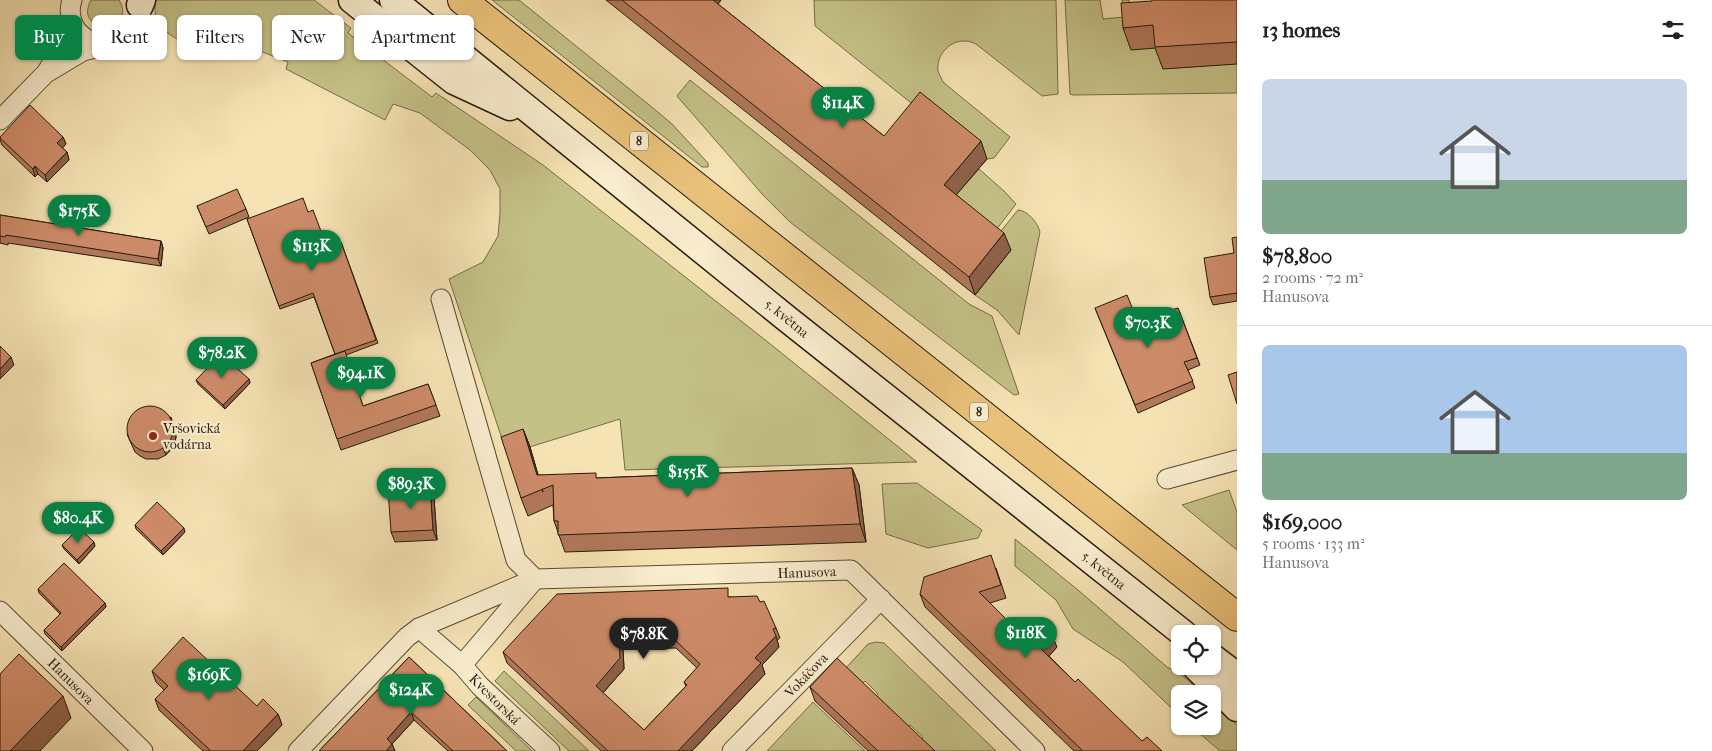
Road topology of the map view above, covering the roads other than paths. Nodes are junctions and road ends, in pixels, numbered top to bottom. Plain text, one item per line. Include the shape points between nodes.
1 (352, 0) edge
2 (393, 0) edge
3 (462, 0) edge
4 (69, 2) edge
5 (140, 2) edge
6 (70, 15) edge
7 (142, 15) edge
8 (92, 49) edge
9 (53, 60) edge
10 (46, 73) junction
11 (0, 120) edge
12 (545, 123) junction
13 (441, 299) dead end
14 (1237, 460) edge
15 (1167, 479) dead end
16 (1142, 542) junction
17 (1080, 551) junction
18 (535, 579) junction
19 (1237, 595) edge
20 (881, 599) junction
21 (0, 611) edge
22 (1237, 617) edge
23 (1173, 625) edge
24 (419, 628) junction
25 (1171, 642) edge
26 (1221, 664) edge
27 (462, 665) junction
28 (1204, 675) edge
29 (1237, 676) edge
30 (1237, 708) edge
31 (142, 751) edge
32 (298, 751) edge
33 (550, 751) edge
34 (732, 751) edge
35 (1035, 751) edge

1 - 12 main road via 454,81
2 - 12 main road, 5. května
3 - 16 highway, 8
4 - 6 street
5 - 7 street
8 - 10 street
9 - 10 street
10 - 11 street
12 - 17 main road, 5. května
13 - 18 street via 516,560
14 - 15 street
16 - 19 highway
16 - 22 highway, 8
17 - 23 main road, 5. května
17 - 25 main road
18 - 20 street, Hanusova via 851,570
18 - 24 street, Hanusova
18 - 27 street
20 - 34 street, Vokáčova
20 - 35 street, Hanusova
21 - 31 street, Hanusova
24 - 27 street, Kvestorská
24 - 32 street, Hanusova via 407,636
26 - 29 main road
27 - 33 street, Kvestorská
28 - 30 main road

